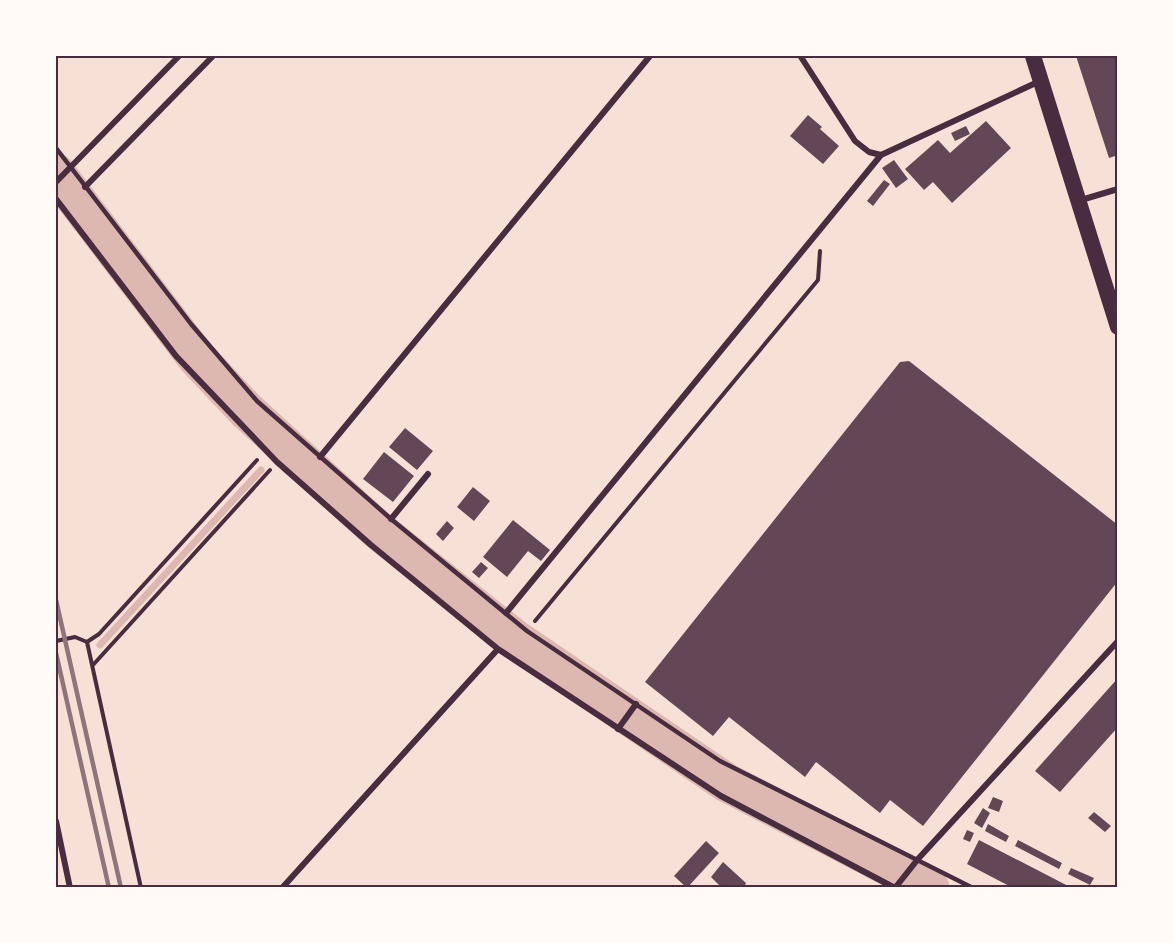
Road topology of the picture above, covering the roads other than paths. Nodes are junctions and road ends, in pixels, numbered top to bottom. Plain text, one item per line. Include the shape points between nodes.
1 (179, 56) edge
2 (213, 56) edge
3 (650, 56) edge
4 (1034, 56) edge
5 (801, 57) dead end
6 (1041, 81) junction
7 (56, 148) edge
8 (881, 155) junction
9 (70, 168) junction
10 (56, 182) edge
11 (85, 187) junction
12 (1118, 189) edge
13 (56, 199) edge
14 (1078, 201) junction
15 (1118, 327) edge
16 (320, 457) junction
17 (429, 474) dead end
18 (391, 519) junction
19 (506, 613) junction
20 (1118, 640) edge
21 (498, 649) junction
22 (636, 704) junction
23 (618, 729) junction
24 (56, 821) edge
25 (918, 859) junction
26 (70, 888) edge
27 (282, 888) edge
28 (895, 888) edge
29 (973, 888) edge

1 - 9 street
2 - 11 street
3 - 16 street
4 - 6 highway
5 - 8 street via 855,141 869,152
6 - 8 street
6 - 14 highway
7 - 9 lane
8 - 19 street
9 - 10 street
9 - 11 lane
11 - 16 lane via 191,324 257,401
12 - 14 street
13 - 21 street via 176,356 265,451
14 - 15 highway
16 - 18 lane
17 - 18 street
18 - 19 lane
19 - 22 lane
20 - 25 street
21 - 23 street
21 - 27 street
22 - 23 street
22 - 25 lane via 720,761
23 - 28 street via 721,796
24 - 26 street
25 - 28 street
25 - 29 lane

